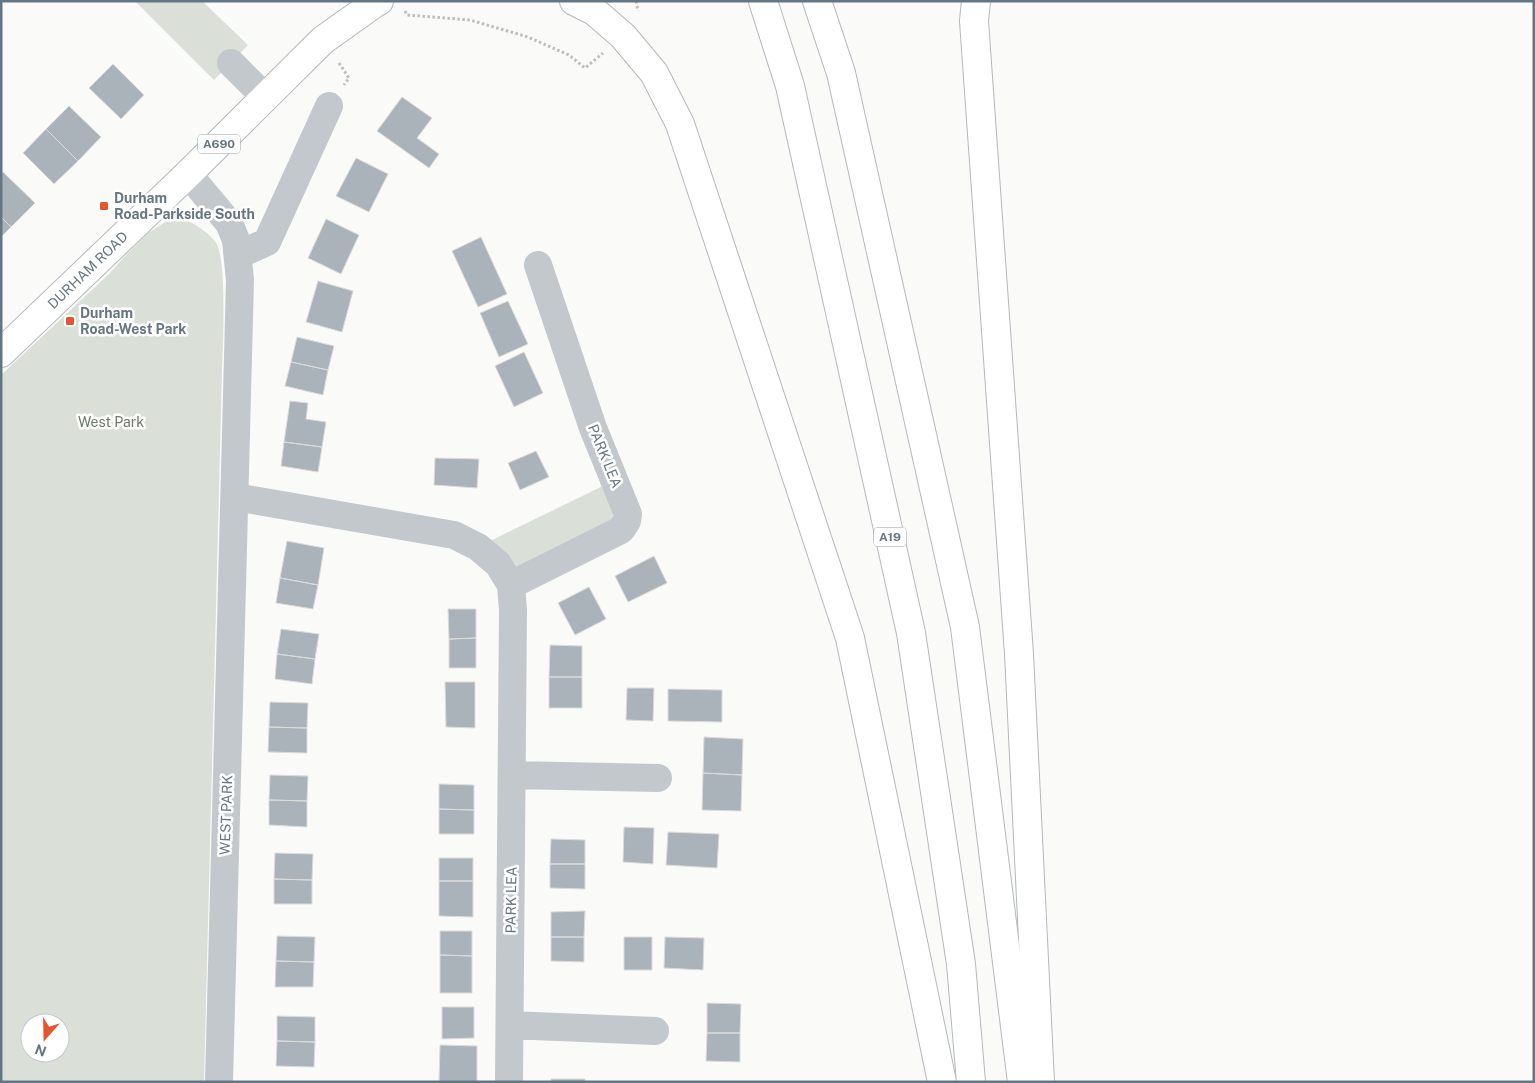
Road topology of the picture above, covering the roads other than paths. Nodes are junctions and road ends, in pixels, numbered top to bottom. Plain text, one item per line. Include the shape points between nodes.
1 (346, 1) edge
2 (574, 1) edge
3 (763, 1) edge
4 (817, 1) edge
5 (976, 1) edge
6 (392, 5) edge
7 (323, 40) junction
8 (231, 63) dead end
9 (266, 97) junction
10 (329, 106) road end
11 (188, 174) junction
12 (238, 255) junction
13 (538, 265) dead end
14 (1, 354) edge
15 (235, 497) junction
16 (511, 584) junction
17 (513, 775) junction
18 (658, 779) dead end
19 (510, 1025) junction
20 (655, 1030) dead end
21 (219, 1082) edge
22 (510, 1082) edge
23 (942, 1082) edge
24 (972, 1082) edge
25 (1022, 1082) edge
26 (1040, 1082) edge

1 - 7 highway, A690
2 - 23 highway via 594,11 624,36 654,73 680,124 850,638
3 - 24 highway, A19 via 790,86 911,633 962,964
4 - 25 highway via 841,73 965,627
5 - 26 highway via 975,31 1019,654
6 - 7 highway, A690 via 375,3
7 - 9 highway, DURHAM ROAD / A690
8 - 9 street
9 - 11 highway, DURHAM ROAD / A690
10 - 12 street via 266,242
11 - 12 street, WEST PARK via 229,223
11 - 14 highway, DURHAM ROAD / A690
12 - 15 street, WEST PARK
13 - 16 street, PARK LEA via 593,428 628,514 621,530
15 - 16 street, PARK LEA via 454,535 478,547 498,564
15 - 21 street, WEST PARK
16 - 17 street, PARK LEA
17 - 18 street
17 - 19 street, PARK LEA
19 - 20 street
19 - 22 street, PARK LEA

